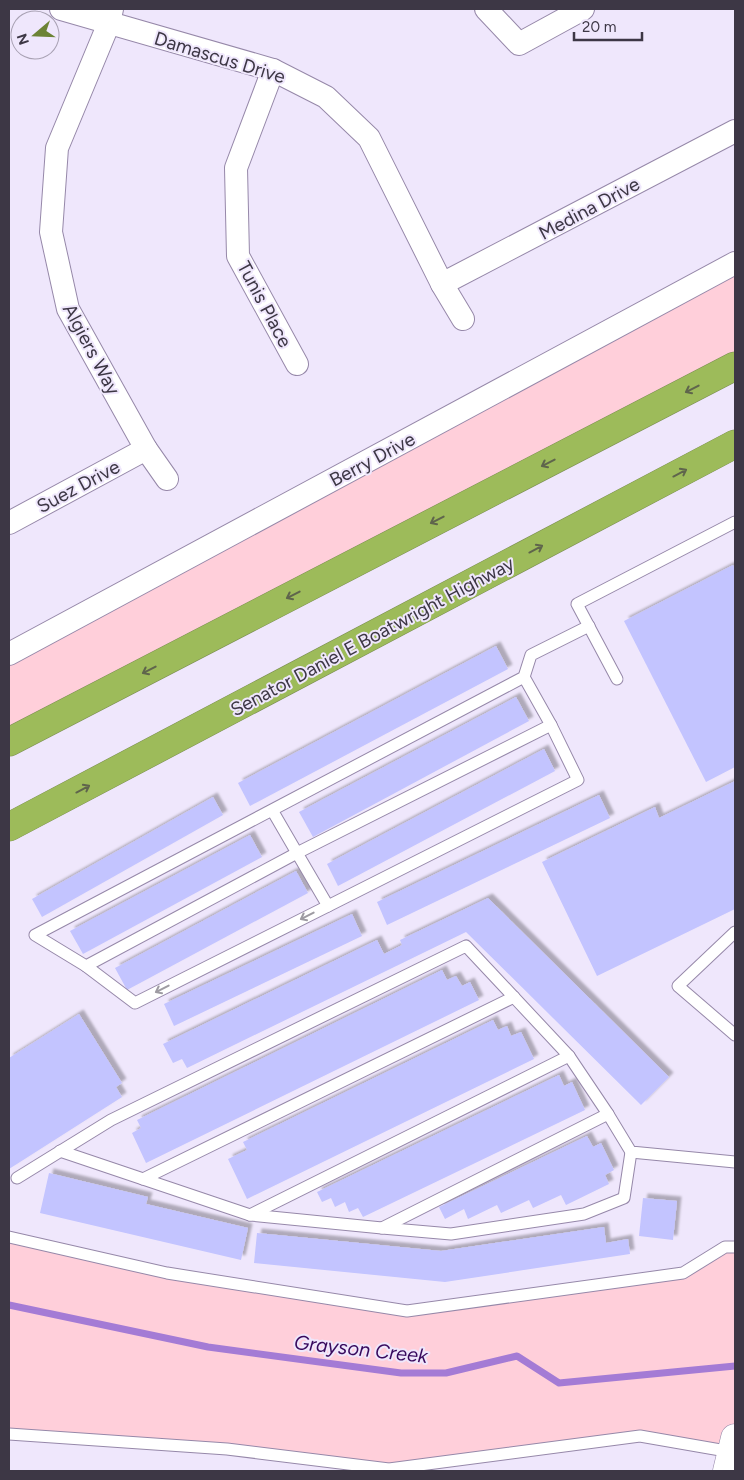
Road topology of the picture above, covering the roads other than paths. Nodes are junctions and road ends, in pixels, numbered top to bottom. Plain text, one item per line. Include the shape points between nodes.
1 (60, 9) edge
2 (486, 9) edge
3 (583, 9) edge
4 (110, 16) edge
5 (273, 70) junction
6 (735, 131) edge
7 (735, 264) edge
8 (442, 284) junction
9 (463, 318) dead end
10 (298, 364) dead end
11 (735, 366) edge
12 (735, 444) edge
13 (146, 449) junction
14 (167, 479) dead end
15 (735, 522) edge
16 (9, 523) edge
17 (589, 626) junction
18 (9, 654) edge
19 (524, 677) junction
20 (617, 679) dead end
21 (551, 725) junction
22 (9, 742) edge
23 (46, 809) junction
24 (272, 810) junction
25 (9, 827) edge
26 (9, 833) edge
27 (297, 853) junction
28 (328, 906) junction
29 (735, 932) edge
30 (86, 966) junction
31 (514, 997) junction
32 (735, 1035) edge
33 (569, 1056) junction
34 (608, 1114) junction
35 (60, 1151) junction
36 (631, 1152) junction
37 (735, 1162) edge
38 (17, 1178) dead end
39 (143, 1179) junction
40 (250, 1215) junction
41 (382, 1228) junction
42 (9, 1237) edge
43 (735, 1247) edge
44 (9, 1434) edge
45 (731, 1454) edge

1 - 4 street, Damascus Drive
2 - 3 street via 519,44
4 - 5 street, Damascus Drive
4 - 13 street, Algiers Way via 57,148 52,232 68,309
5 - 8 street, Damascus Drive via 326,97 369,138
5 - 10 street, Tunis Place via 236,168 238,256
6 - 8 street, Medina Drive
7 - 18 street, Berry Drive
8 - 9 street, Damascus Drive
11 -> 22 highway
23 -> 12 highway, Senator Daniel E Boatwright Highway
13 - 14 street, Algiers Way
13 - 16 street, Suez Drive
15 - 17 lane via 577,604
17 - 19 lane via 531,655
17 - 20 lane
19 - 21 lane
19 - 24 lane
21 - 27 lane
21 - 28 lane via 578,780
23 - 25 highway, Senator Daniel E Boatwright Highway
23 - 26 highway
24 - 27 lane
24 - 30 lane via 35,935
27 - 28 lane
27 - 30 lane
28 -> 30 lane via 135,1002
29 - 32 lane via 678,986
31 - 33 lane
31 - 35 lane via 466,946 111,1120
31 - 39 lane
33 - 34 lane
33 - 40 lane
34 - 36 lane
34 - 41 lane
35 - 38 lane
35 - 39 lane
36 - 37 lane
36 - 41 lane via 624,1198 584,1214 451,1234
39 - 40 lane
40 - 41 lane
42 - 43 lane via 166,1273 407,1312 683,1272 725,1247
44 - 45 lane via 227,1449 389,1469 640,1436

